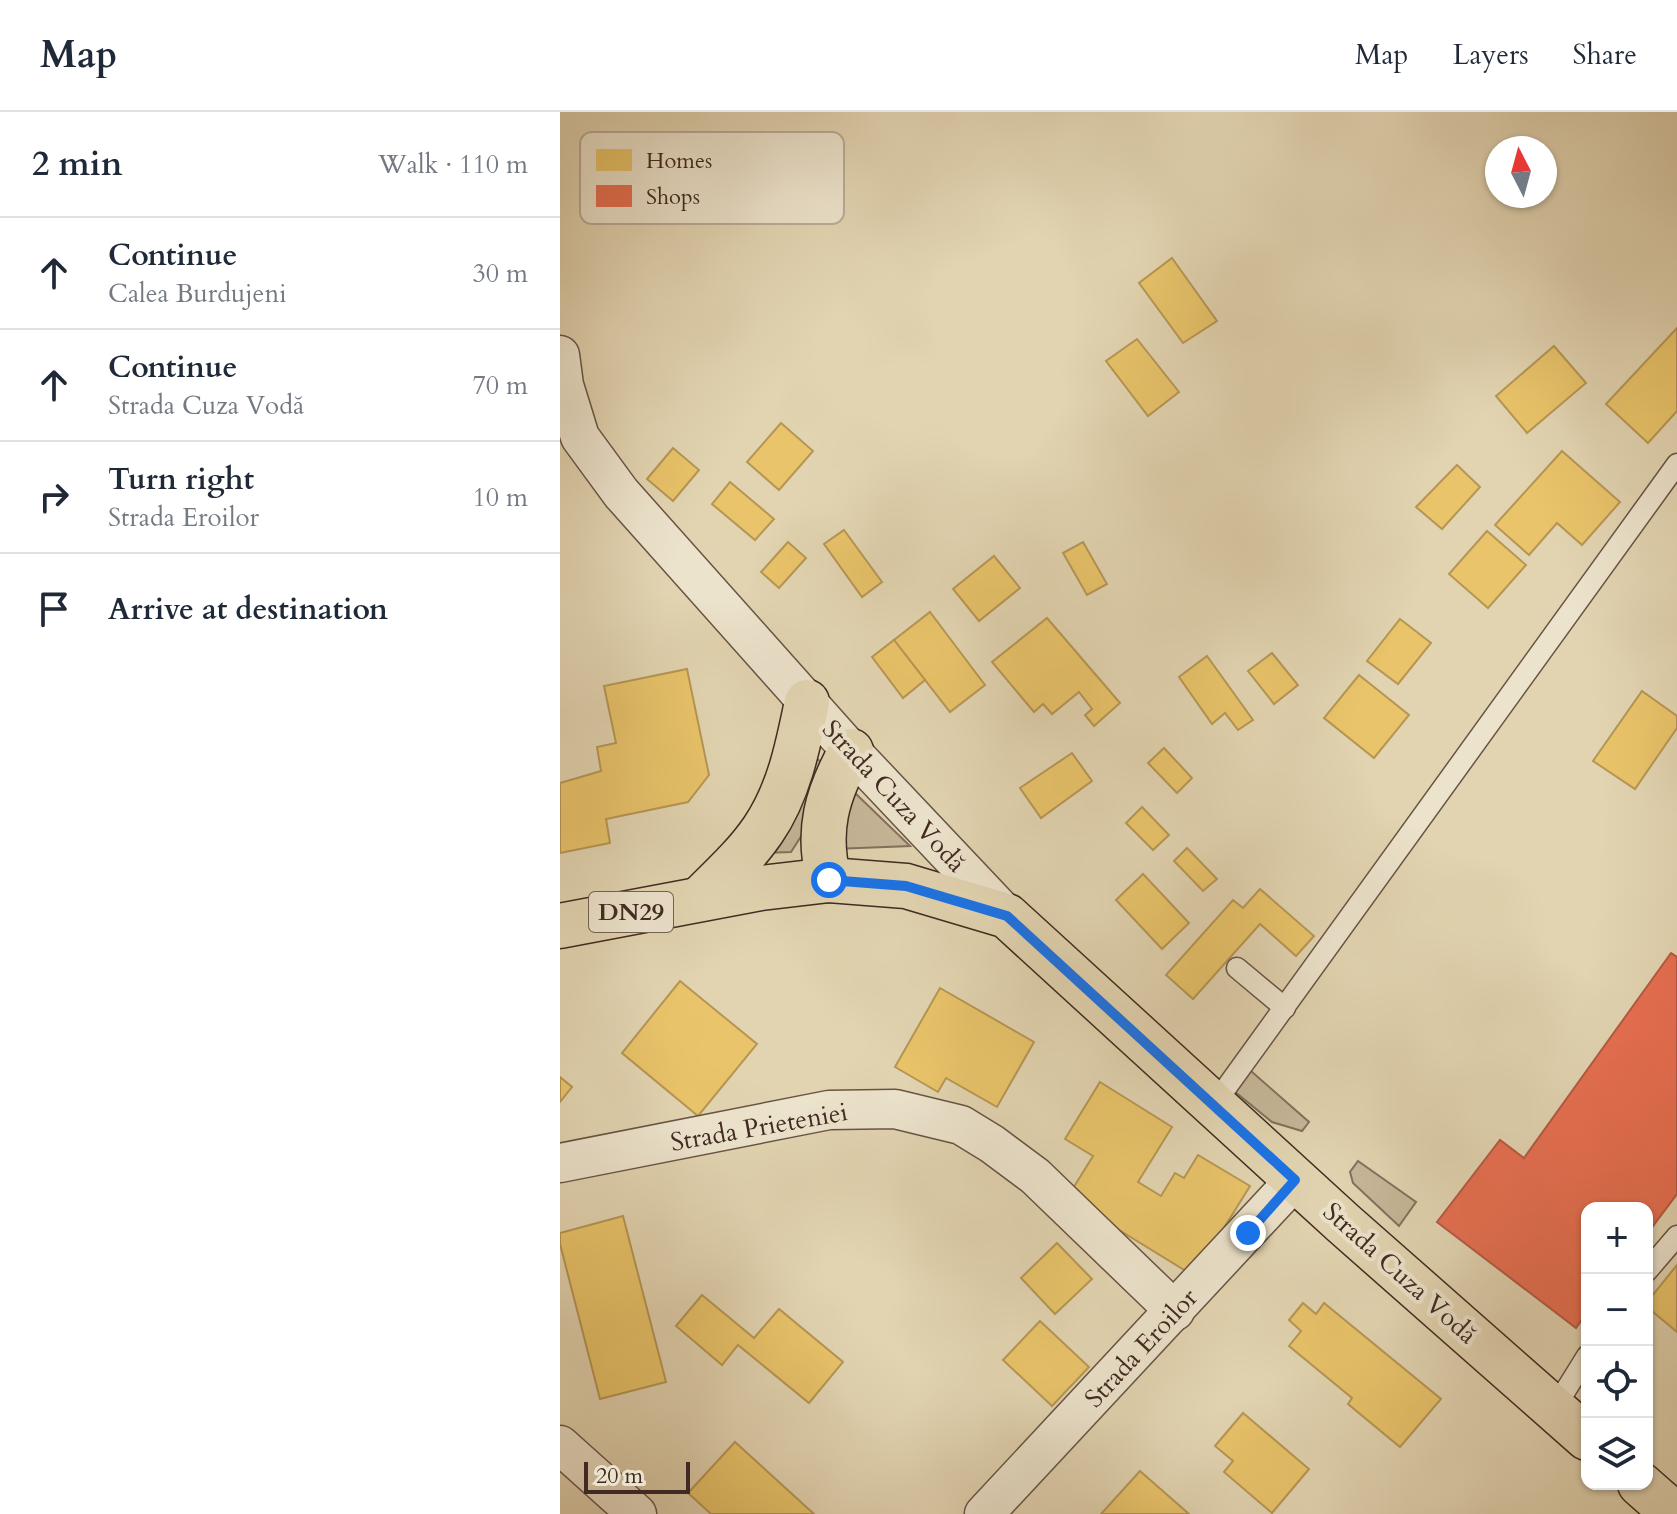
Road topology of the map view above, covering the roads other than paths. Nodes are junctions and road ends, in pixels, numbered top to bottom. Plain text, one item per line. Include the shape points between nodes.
1 (560, 355) edge
2 (1677, 464) edge
3 (807, 702) junction
4 (851, 751) junction
5 (829, 880) junction
6 (701, 898) junction
7 (1007, 916) junction
8 (560, 926) edge
9 (1237, 968) dead end
10 (1285, 1008) junction
11 (1213, 1106) junction
12 (560, 1163) edge
13 (1295, 1180) junction
14 (1677, 1236) edge
15 (1653, 1264) edge
16 (1175, 1311) junction
17 (1581, 1366) edge
18 (1554, 1409) junction
19 (1581, 1433) edge
20 (560, 1445) edge
21 (637, 1514) edge
22 (984, 1514) edge

1 - 3 street, Strada Cuza Vodă via 580,437 621,493
2 - 10 lane
3 - 4 street, Strada Cuza Vodă
3 - 6 main road via 782,795 742,858
4 - 5 main road via 827,808 822,855
4 - 7 street, Strada Cuza Vodă
5 - 6 main road, DN29
5 - 7 main road, DN29 via 906,886
6 - 8 main road, DN29
7 - 11 main road, Strada Cuza Vodă / DN29
9 - 10 lane
10 - 11 lane
11 - 13 main road, Strada Cuza Vodă / DN29
12 - 16 street, Strada Prieteniei via 829,1110 895,1109 961,1125 992,1144 1035,1176
13 - 16 street, Strada Eroilor
13 - 18 main road, Strada Cuza Vodă / DN29
14 - 15 lane
16 - 22 street, Strada Eroilor
17 - 18 lane
18 - 19 main road, Strada Cuza Vodă / DN29
20 - 21 street

